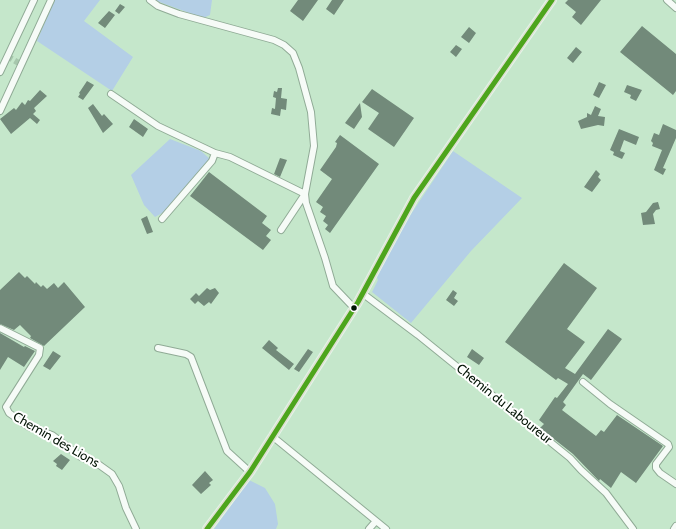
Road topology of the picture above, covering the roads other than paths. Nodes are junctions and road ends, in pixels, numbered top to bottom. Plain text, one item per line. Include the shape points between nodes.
1 (34, 0) edge
2 (51, 0) edge
3 (150, 0) edge
4 (552, 0) edge
5 (667, 0) edge
6 (676, 8) edge
7 (0, 72) edge
8 (111, 94) dead end
9 (0, 112) edge
10 (215, 153) junction
11 (305, 194) junction
12 (162, 219) dead end
13 (281, 230) dead end
14 (362, 293) junction
15 (354, 308) junction
16 (0, 328) edge
17 (158, 348) dead end
18 (583, 382) dead end
19 (272, 436) junction
20 (250, 472) junction
21 (676, 484) edge
22 (376, 521) junction
23 (676, 526) edge
24 (136, 529) edge
25 (208, 529) edge
26 (369, 529) edge
27 (386, 529) edge
28 (633, 529) edge
29 (674, 529) edge

1 - 7 street
2 - 9 street
3 - 11 street via 179,14 274,40 293,52 311,112 314,146
4 - 14 main road via 414,198
5 - 6 street
8 - 10 street via 158,126
10 - 11 street via 230,157
10 - 12 street via 212,161
11 - 13 street
11 - 15 street via 333,286
14 - 15 main road
14 - 28 street, Chemin du Laboureur via 570,458 606,493
15 - 19 main road
16 - 24 street, Chemin des Lions via 40,348 39,355 6,407 9,413 29,427 52,435 81,457 98,464 112,474
17 - 20 street via 191,357 226,451
18 - 21 street via 668,444 656,468
19 - 20 main road
19 - 22 street
20 - 25 main road
22 - 26 street
22 - 27 street
23 - 29 street

